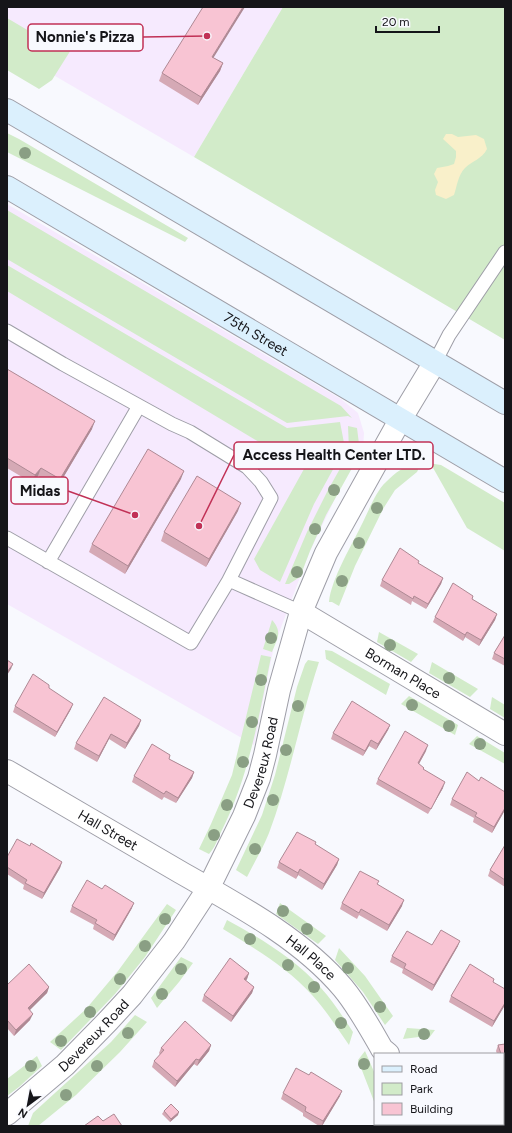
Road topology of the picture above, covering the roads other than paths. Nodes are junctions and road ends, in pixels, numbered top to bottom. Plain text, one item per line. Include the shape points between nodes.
1 (7, 110) edge
2 (7, 187) edge
3 (505, 252) edge
4 (7, 331) edge
5 (435, 362) junction
6 (505, 403) edge
7 (139, 406) junction
8 (400, 420) junction
9 (505, 481) edge
10 (7, 538) edge
11 (48, 562) junction
12 (229, 580) junction
13 (301, 612) junction
14 (505, 734) edge
15 (7, 771) edge
16 (208, 888) junction
17 (387, 1053) edge
18 (7, 1114) edge

1 - 5 main road
2 - 8 main road, 75th Street
3 - 5 lane via 449,335
4 - 7 lane
5 - 6 main road
5 - 8 street, Devereux Road
7 - 11 lane
7 - 12 lane via 190,432 247,467 271,498
8 - 9 main road, 75th Street
8 - 13 street, Devereux Road via 326,553
10 - 11 lane
11 - 12 lane via 190,643
12 - 13 lane
13 - 14 street, Borman Place
13 - 16 street, Devereux Road via 279,690 259,778 244,816
15 - 16 street, Hall Street
16 - 17 street, Hall Place via 285,936 318,962 355,1005
16 - 18 street, Devereux Road via 174,941 122,1007 65,1064

